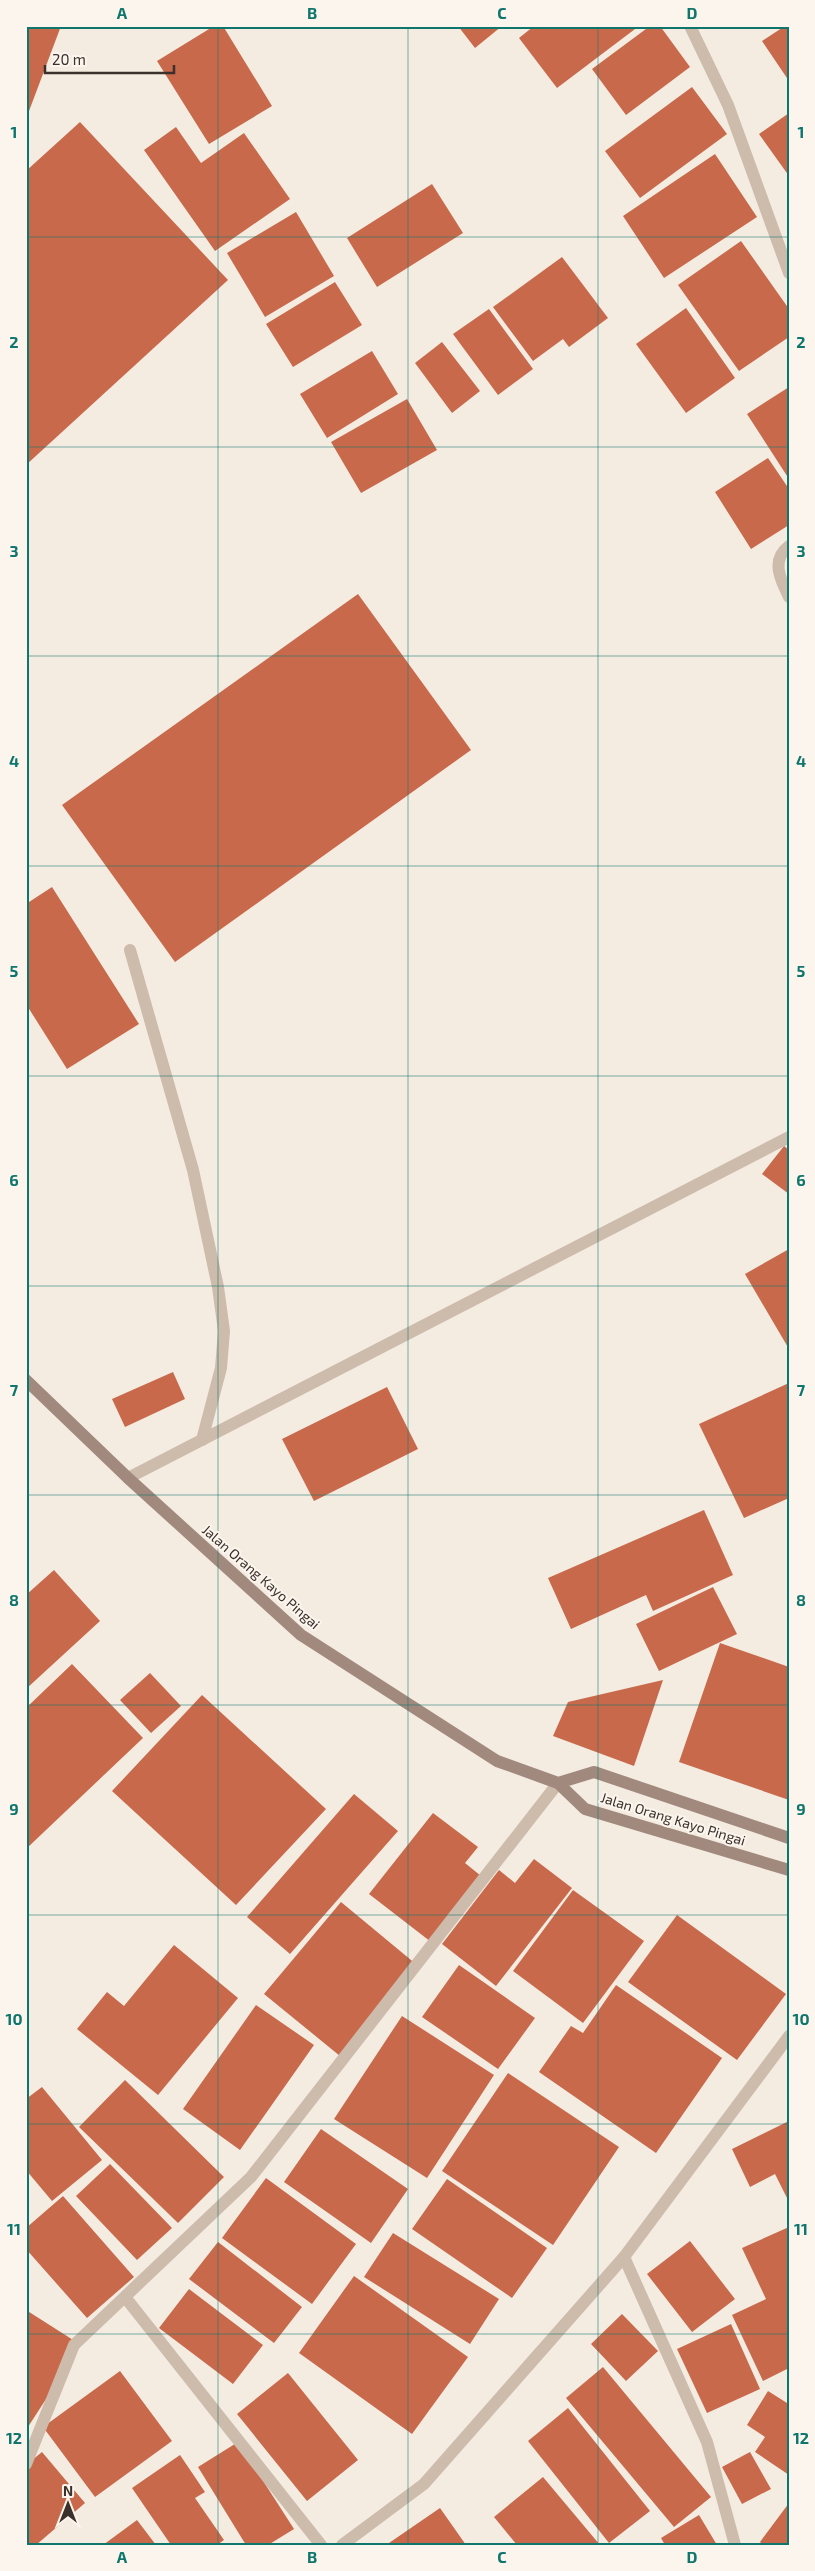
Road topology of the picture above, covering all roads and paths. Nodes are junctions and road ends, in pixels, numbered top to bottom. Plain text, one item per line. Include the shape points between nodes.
1 (690, 26) edge
2 (789, 273) edge
3 (789, 546) edge
4 (789, 598) edge
5 (130, 950) dead end
6 (789, 1137) edge
7 (26, 1380) edge
8 (202, 1440) junction
9 (128, 1478) junction
10 (558, 1783) junction
11 (789, 1838) edge
12 (789, 1870) edge
13 (789, 2036) edge
14 (624, 2257) junction
15 (125, 2297) junction
16 (26, 2464) edge
17 (321, 2545) edge
18 (342, 2545) edge
19 (735, 2545) edge

1 - 2 street via 728,105
3 - 4 street via 780,558 778,568
5 - 8 street via 193,1170 218,1287 224,1331 220,1368
6 - 8 street
7 - 9 main road, Jalan Orang Kayo Pingai
8 - 9 street
9 - 10 main road, Jalan Orang Kayo Pingai via 301,1635 497,1761
10 - 11 main road, Jalan Orang Kayo Pingai via 594,1772
10 - 12 main road, Jalan Orang Kayo Pingai via 585,1808
10 - 15 street via 251,2177
13 - 14 street
14 - 18 street via 424,2484
14 - 19 street via 707,2442
15 - 16 street via 74,2345
15 - 17 street

